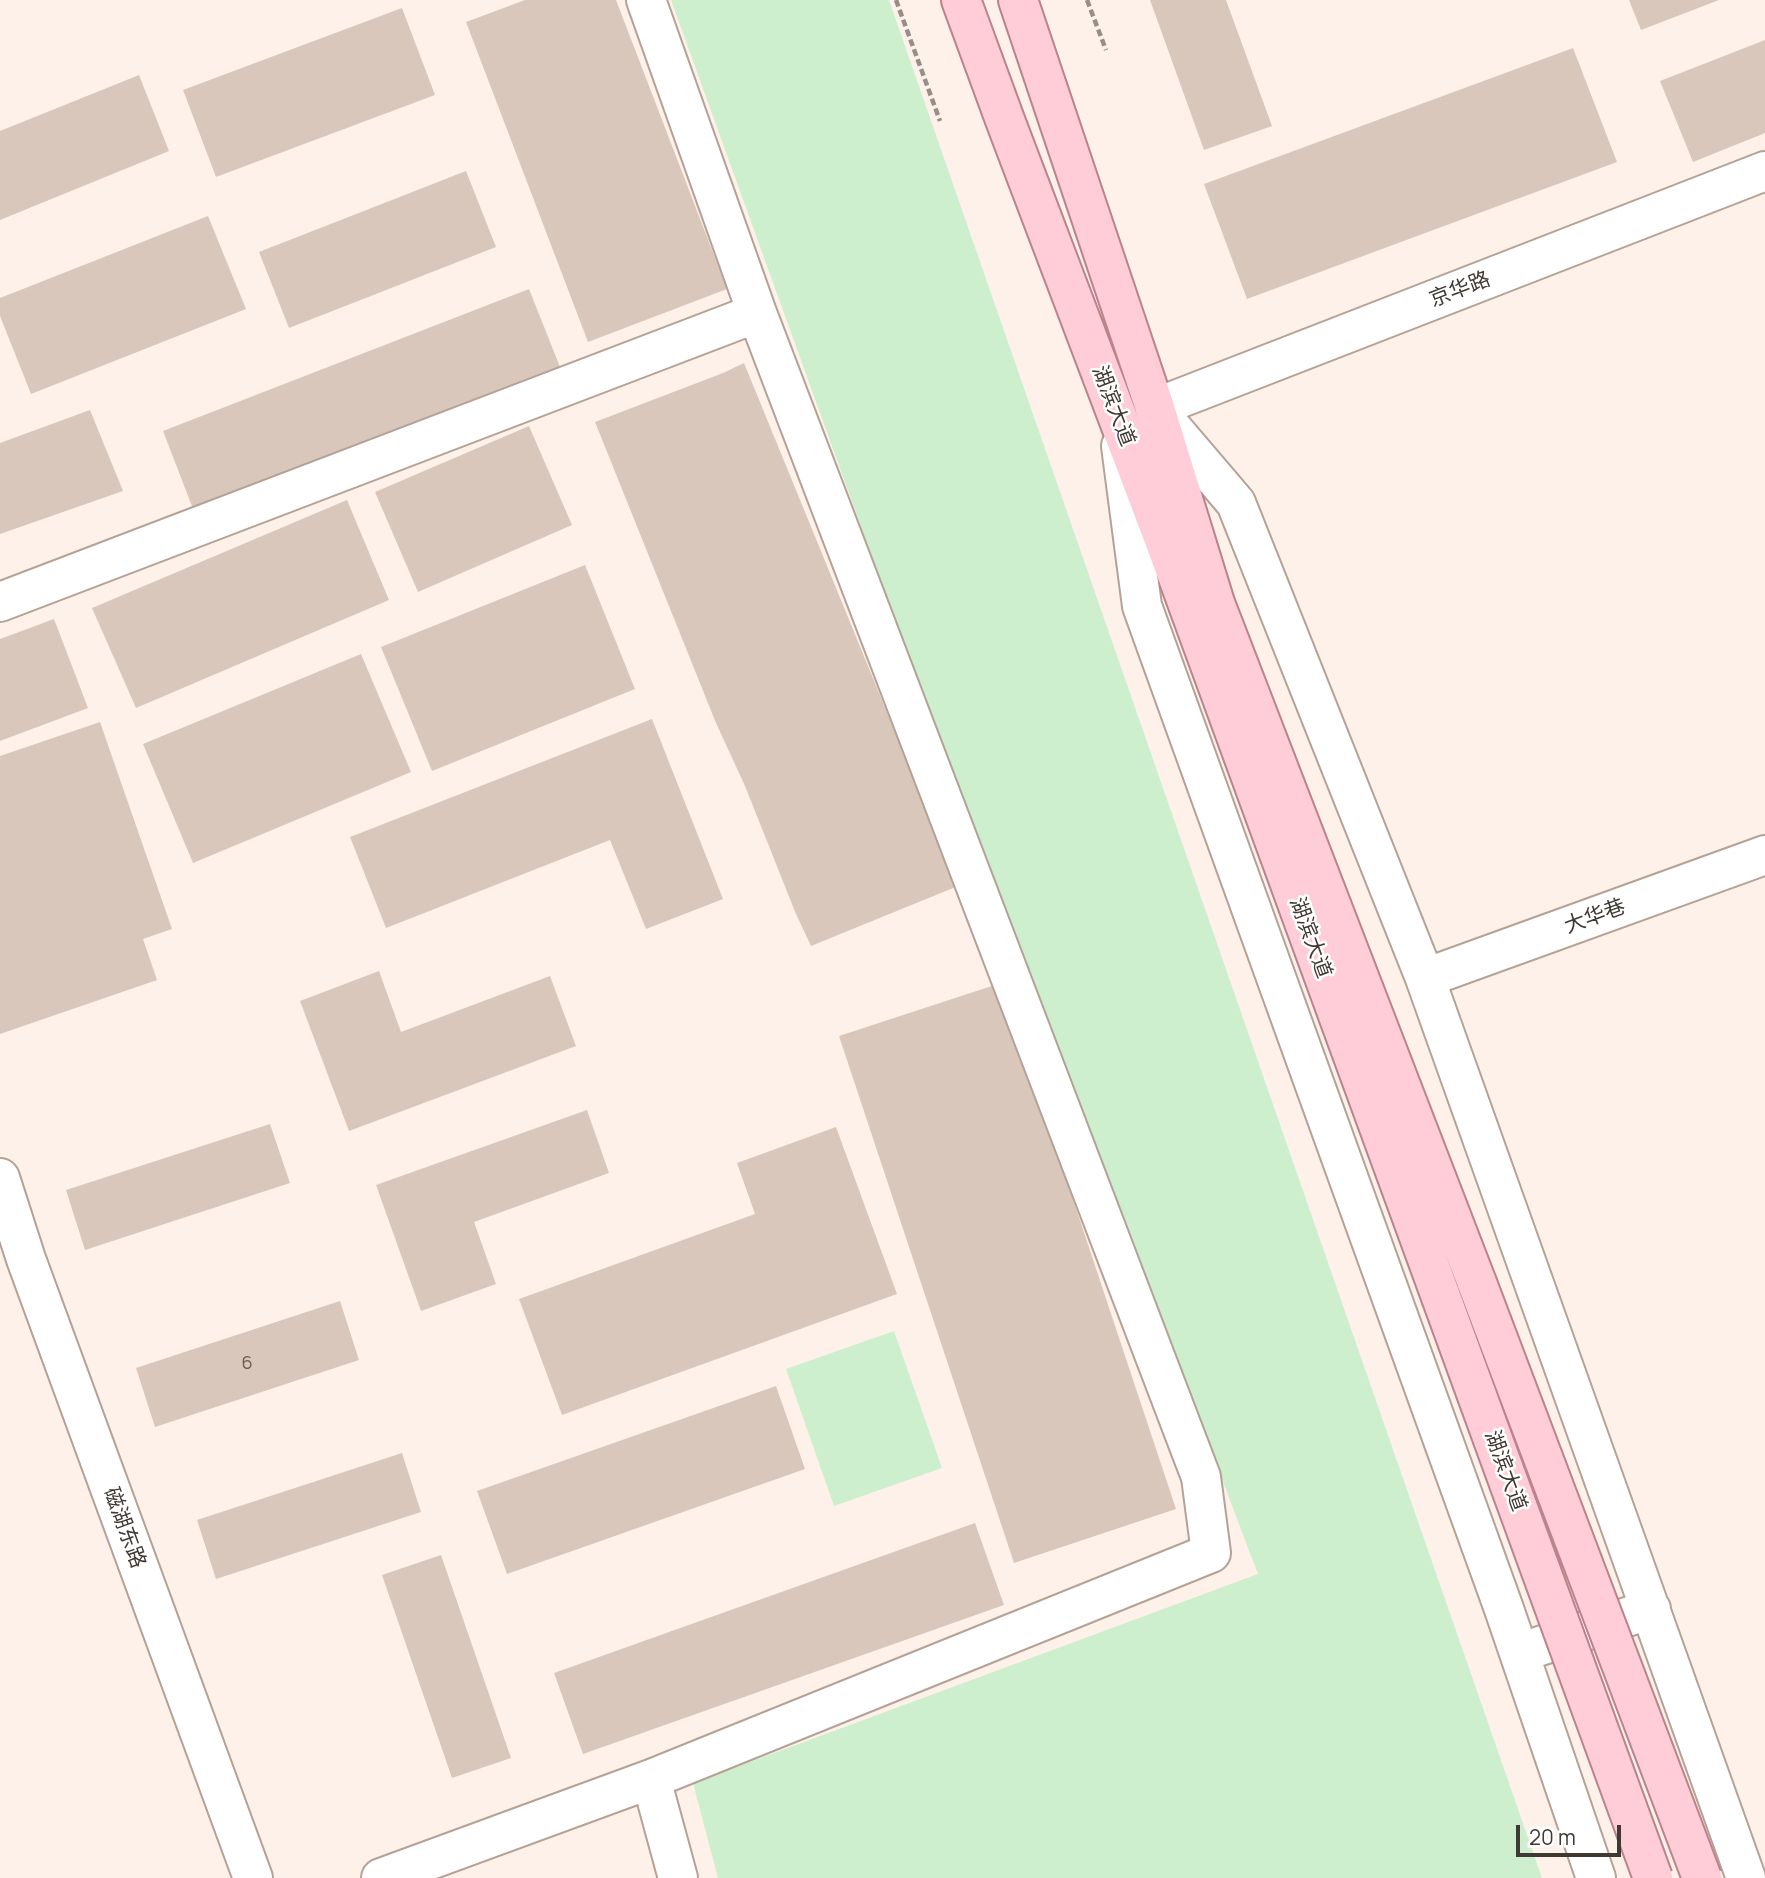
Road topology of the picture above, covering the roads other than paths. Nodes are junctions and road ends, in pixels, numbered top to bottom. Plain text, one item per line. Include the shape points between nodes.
1 (646, 0) edge
2 (961, 0) edge
3 (1018, 0) edge
4 (1765, 171) edge
5 (757, 313) junction
6 (1155, 408) junction
7 (1117, 416) junction
8 (0, 602) edge
9 (1765, 855) edge
10 (1426, 978) junction
11 (0, 1178) edge
12 (1651, 1609) junction
13 (1519, 1653) junction
14 (651, 1779) junction
15 (1740, 1861) edge
16 (253, 1878) edge
17 (380, 1878) edge
18 (678, 1878) edge
19 (1596, 1878) edge
20 (1653, 1878) edge
21 (1703, 1878) edge
22 (1765, 1878) edge

1 - 5 street
2 - 7 main road, 湖滨大道
3 - 6 main road, 湖滨大道
4 - 6 street, 京华路
5 - 8 street
5 - 14 street via 1201,1477 1211,1553
6 - 10 street via 1236,503
6 - 21 main road, 湖滨大道, bridge via 1216,603
7 - 13 street via 1142,606
7 - 20 main road, 湖滨大道, bridge
9 - 10 street, 大华巷
10 - 12 street
11 - 16 street, 磁湖东路
12 - 13 street
12 - 15 street
13 - 19 street
14 - 17 street
14 - 18 street
15 - 22 street

